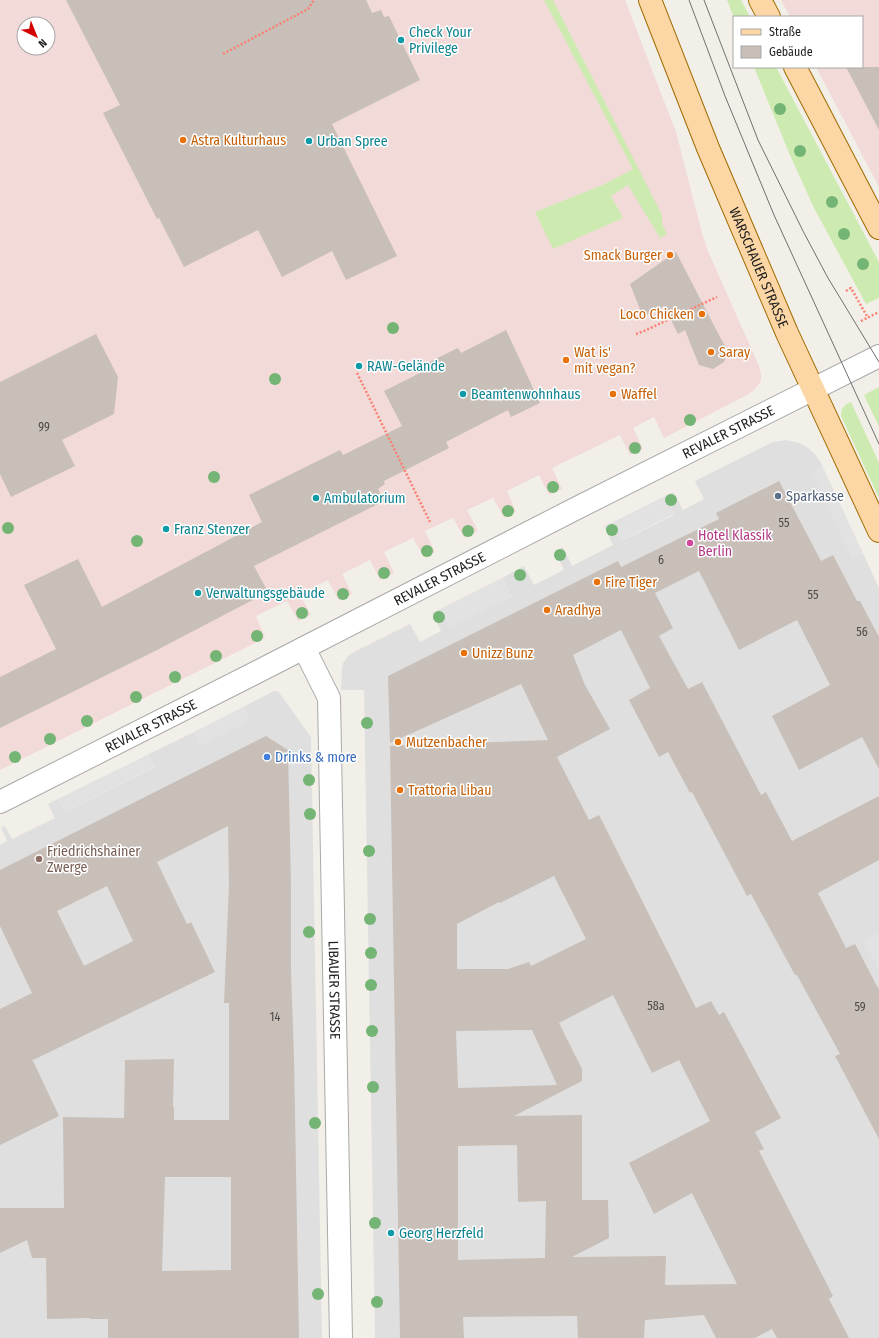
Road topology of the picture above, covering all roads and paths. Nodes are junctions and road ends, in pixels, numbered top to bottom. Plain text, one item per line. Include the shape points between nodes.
1 (314, 0) edge
2 (650, 0) edge
3 (760, 0) edge
4 (768, 16) edge
5 (223, 54) dead end
6 (796, 68) edge
7 (879, 228) edge
8 (846, 291) dead end
9 (717, 297) dead end
10 (879, 312) edge
11 (868, 318) junction
12 (861, 321) dead end
13 (636, 334) dead end
14 (879, 356) edge
15 (357, 373) dead end
16 (814, 390) junction
17 (430, 522) dead end
18 (879, 531) edge
19 (304, 648) junction
20 (0, 802) edge
21 (341, 1338) edge

1 - 5 path via 308,9
2 - 16 main road, WARSCHAUER STRASSE via 708,148
3 - 4 main road
6 - 7 main road
8 - 11 path via 851,288
9 - 13 path
10 - 11 path
11 - 12 path
14 - 16 street, REVALER STRASSE
15 - 17 path
16 - 18 main road, WARSCHAUER STRASSE
16 - 19 street, REVALER STRASSE
19 - 20 street, REVALER STRASSE
19 - 21 street, LIBAUER STRASSE via 329,698

